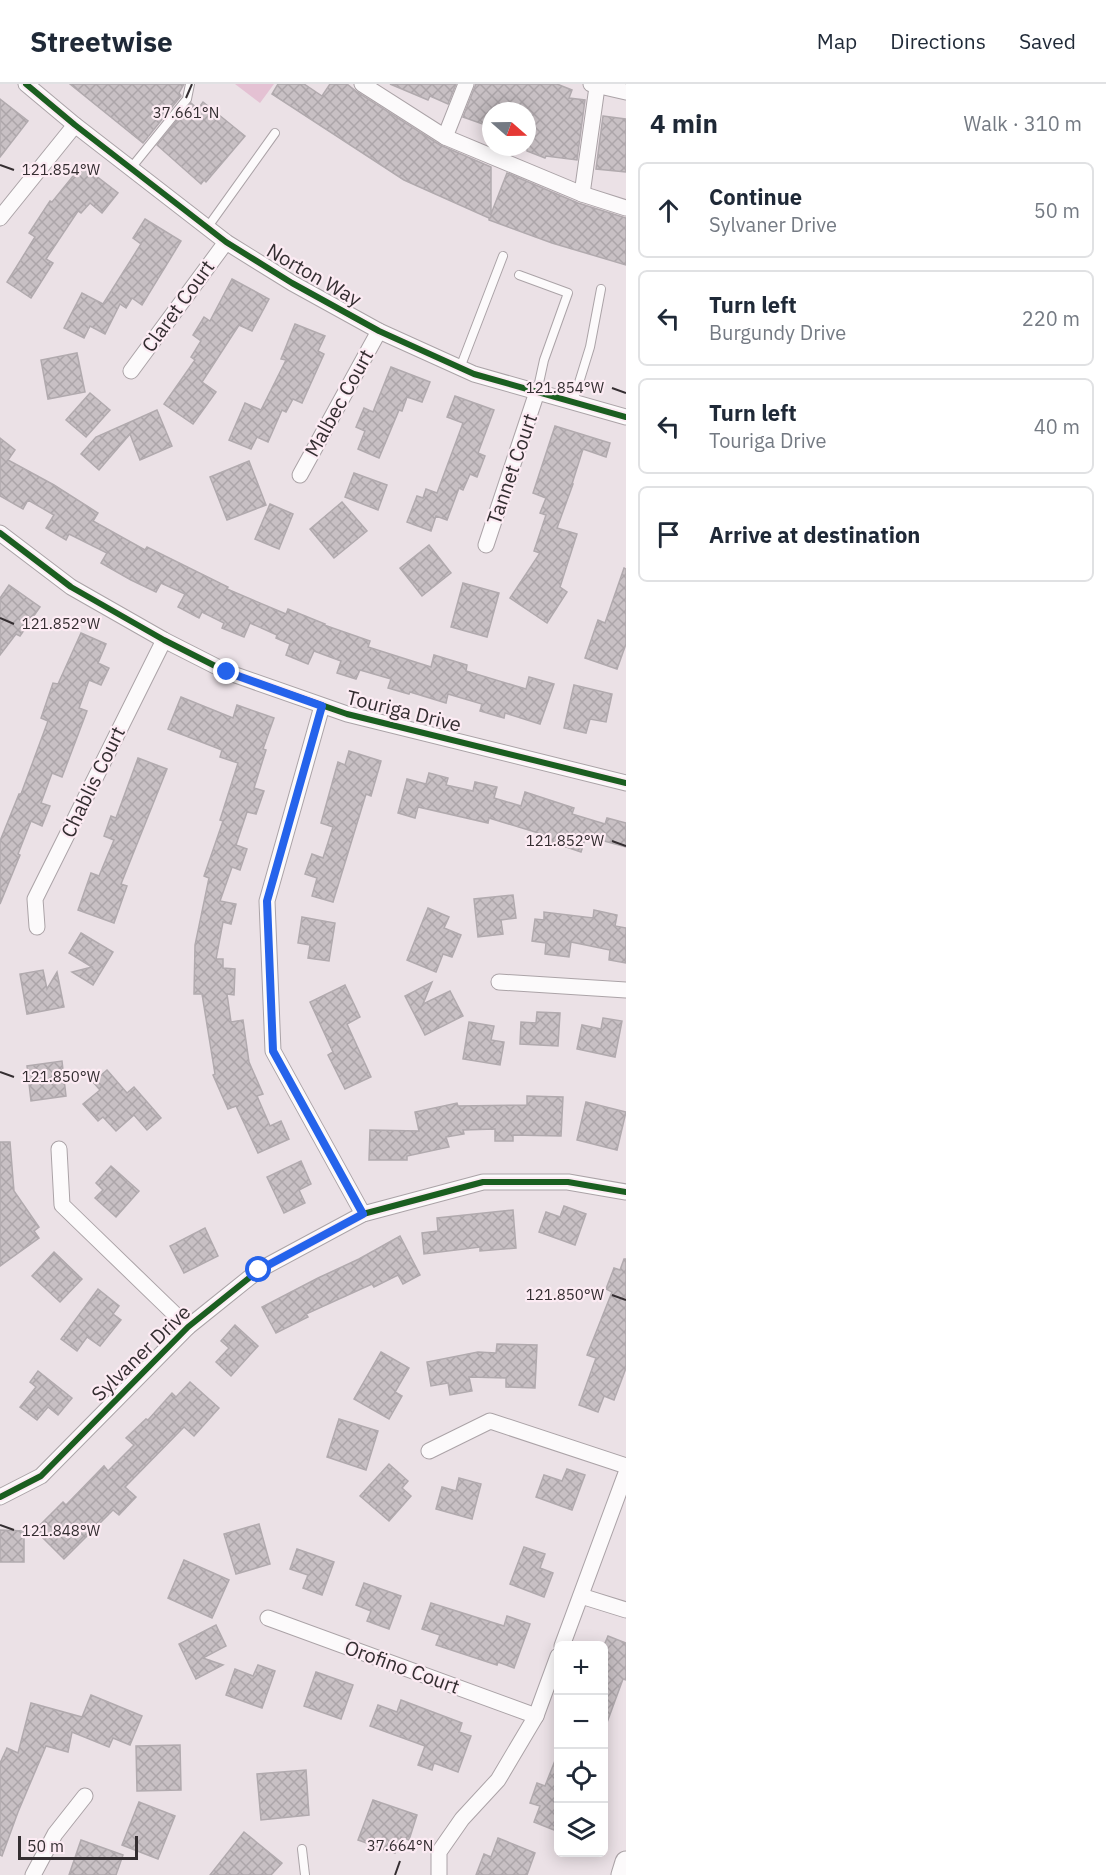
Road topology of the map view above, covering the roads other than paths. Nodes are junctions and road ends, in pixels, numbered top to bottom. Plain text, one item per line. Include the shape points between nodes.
1 (26, 84) edge
2 (190, 84) edge
3 (362, 84) edge
4 (466, 84) edge
5 (594, 86) edge
6 (626, 92) edge
7 (75, 125) junction
8 (275, 132) dead end
9 (445, 137) junction
10 (131, 168) junction
11 (582, 194) junction
12 (626, 208) edge
13 (0, 218) edge
14 (207, 228) junction
15 (226, 242) junction
16 (503, 256) dead end
17 (519, 275) dead end
18 (601, 289) dead end
19 (379, 331) junction
20 (460, 368) junction
21 (131, 371) dead end
22 (537, 392) junction
23 (573, 402) junction
24 (626, 417) edge
25 (300, 476) dead end
26 (2, 539) edge
27 (486, 545) dead end
28 (164, 640) junction
29 (322, 706) junction
30 (626, 783) edge
31 (37, 927) dead end
32 (499, 982) dead end
33 (626, 990) edge
34 (59, 1149) dead end
35 (626, 1192) edge
36 (363, 1214) junction
37 (188, 1328) junction
38 (429, 1451) dead end
39 (626, 1466) edge
40 (626, 1473) edge
41 (0, 1497) edge
42 (581, 1596) junction
43 (626, 1610) edge
44 (268, 1618) dead end
45 (564, 1641) edge
46 (554, 1667) edge
47 (536, 1716) junction
48 (85, 1796) dead end
49 (302, 1849) dead end
50 (626, 1862) edge
51 (33, 1875) edge
52 (305, 1875) edge
53 (439, 1875) edge
54 (622, 1875) edge

1 - 7 street, Norton Way
2 - 10 lane via 187,99
3 - 9 street
4 - 9 street
5 - 6 street
5 - 11 street
7 - 10 street, Norton Way
7 - 13 street
8 - 14 lane
9 - 11 street
10 - 14 street, Norton Way
11 - 12 street
14 - 15 street, Norton Way
15 - 19 street, Norton Way
15 - 21 street, Claret Court
16 - 20 lane
17 - 22 lane via 568,293
18 - 23 lane via 590,347
19 - 20 street, Norton Way
19 - 25 street, Malbec Court
20 - 22 street, Norton Way
22 - 23 street, Norton Way
22 - 27 street, Tannet Court
23 - 24 street, Norton Way
26 - 28 street, Touriga Drive via 71,587
28 - 29 street, Touriga Drive via 227,672
28 - 31 street, Chablis Court via 35,900
29 - 30 street, Touriga Drive
29 - 36 street via 267,901 273,1051
32 - 33 street
34 - 37 street via 62,1205
35 - 36 street, Sylvaner Drive via 568,1182 483,1182
36 - 37 street, Sylvaner Drive via 259,1270
37 - 41 street, Sylvaner Drive via 41,1476
38 - 39 street via 490,1421
40 - 42 street
42 - 43 street
42 - 45 street
44 - 47 street, Orofino Court
46 - 47 street
47 - 53 street via 498,1780 462,1819 439,1852
48 - 51 street via 55,1834
49 - 52 lane
50 - 54 street

